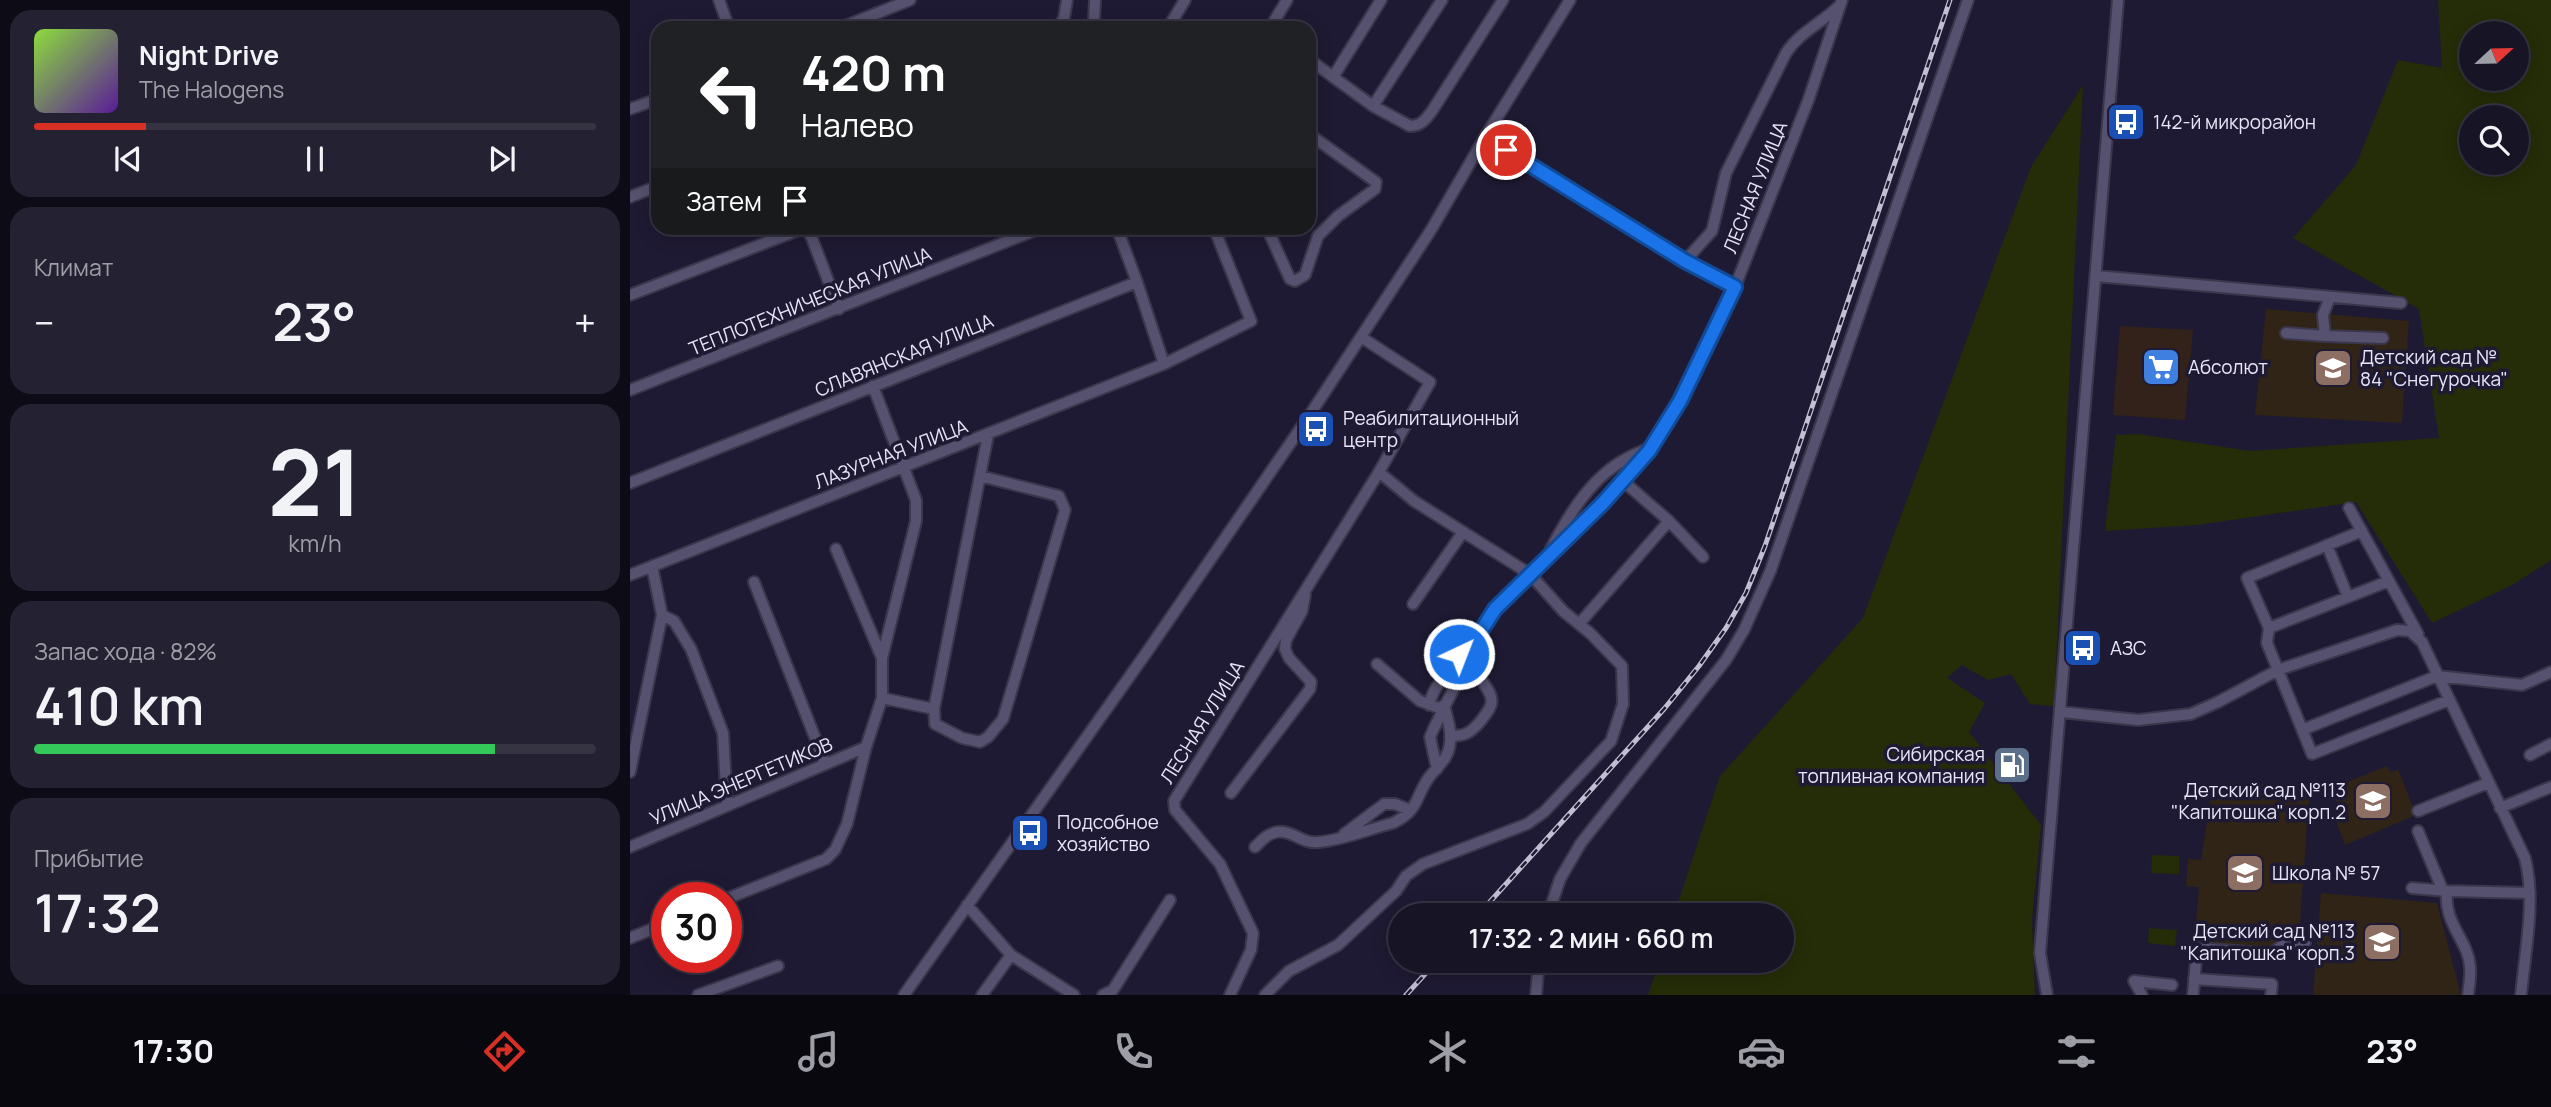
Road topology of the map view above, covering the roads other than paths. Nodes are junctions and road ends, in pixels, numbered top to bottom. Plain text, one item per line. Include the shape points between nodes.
1 (719, 0) edge
2 (910, 0) edge
3 (1066, 0) edge
4 (1095, 0) edge
5 (1185, 0) edge
6 (1287, 0) edge
7 (1381, 0) edge
8 (1442, 0) edge
9 (1503, 0) edge
10 (1570, 0) edge
11 (1968, 0) edge
12 (2118, 0) edge
13 (1840, 4) edge
14 (726, 21) edge
15 (858, 21) edge
16 (1062, 21) edge
17 (1096, 21) edge
18 (1172, 21) edge
19 (1274, 21) edge
20 (1316, 64) edge
21 (1334, 77) junction
22 (651, 102) edge
23 (1373, 106) junction
24 (630, 109) edge
25 (1485, 137) junction
26 (1316, 139) edge
27 (651, 189) edge
28 (630, 197) edge
29 (788, 235) edge
30 (809, 235) edge
31 (1024, 235) edge
32 (1120, 235) edge
33 (1217, 235) edge
34 (1271, 235) edge
35 (1685, 261) junction
36 (2096, 276) junction
37 (1137, 282) junction
38 (1735, 287) junction
39 (630, 295) edge
40 (2330, 297) junction
41 (2401, 303) dead end
42 (839, 309) junction
43 (2286, 333) dead end
44 (2325, 336) junction
45 (1362, 337) junction
46 (2383, 338) dead end
47 (1164, 364) junction
48 (873, 386) junction
49 (630, 390) edge
50 (988, 435) junction
51 (1651, 447) junction
52 (905, 467) junction
53 (1379, 472) junction
54 (980, 477) junction
55 (1623, 481) junction
56 (630, 483) edge
57 (2349, 508) dead end
58 (1669, 521) junction
59 (2362, 531) junction
60 (1463, 532) junction
61 (2327, 545) junction
62 (836, 549) dead end
63 (1703, 557) dead end
64 (1547, 558) junction
65 (652, 566) junction
66 (630, 575) edge
67 (1530, 575) junction
68 (2389, 581) junction
69 (754, 582) dead end
70 (1306, 587) junction
71 (2348, 597) junction
72 (1413, 604) dead end
73 (662, 615) junction
74 (1579, 624) junction
75 (2269, 628) junction
76 (1481, 631) junction
77 (2421, 642) junction
78 (1471, 647) junction
79 (883, 658) junction
80 (1463, 662) junction
81 (1377, 664) dead end
82 (2278, 670) junction
83 (2551, 672) edge
84 (2437, 676) junction
85 (882, 698) junction
86 (2448, 700) junction
87 (1429, 705) junction
88 (1443, 707) junction
89 (934, 709) junction
90 (2061, 712) junction
91 (2302, 730) junction
92 (1450, 736) junction
93 (2551, 744) edge
94 (866, 747) junction
95 (2530, 755) dead end
96 (825, 763) junction
97 (1437, 769) junction
98 (630, 772) edge
99 (2488, 783) junction
100 (2551, 787) edge
101 (1231, 793) dead end
102 (727, 806) junction
103 (2500, 808) junction
104 (1410, 810) junction
105 (2418, 811) dead end
106 (2418, 831) dead end
107 (1342, 836) junction
108 (630, 847) edge
109 (1255, 847) dead end
110 (2412, 888) dead end
111 (2445, 891) junction
112 (742, 893) edge
113 (2529, 893) junction
114 (1170, 900) dead end
115 (1552, 903) edge
116 (967, 905) junction
117 (651, 929) edge
118 (630, 938) edge
119 (2305, 943) dead end
120 (1011, 955) junction
121 (778, 966) dead end
122 (1538, 973) edge
123 (2194, 979) junction
124 (729, 984) junction
125 (2172, 985) dead end
126 (698, 995) edge
127 (723, 995) edge
128 (904, 995) edge
129 (982, 995) edge
130 (1074, 995) edge
131 (1103, 995) edge
132 (1230, 995) edge
133 (1265, 995) edge
134 (1536, 995) edge
135 (2047, 995) edge
136 (2142, 995) edge
137 (2193, 995) edge
138 (2271, 995) edge
139 (2469, 995) edge
140 (2521, 995) edge

1 - 14 street
2 - 15 street
3 - 16 street
4 - 17 street
5 - 18 street
6 - 19 street
7 - 21 street
8 - 23 street
9 - 23 street via 1423,122 1410,126
10 - 25 street
11 - 115 street via 1770,572 1744,631 1688,711 1581,843
12 - 36 street
13 - 35 street via 1794,40 1786,53 1727,173 1712,230
13 - 38 street, ЛЕСНАЯ УЛИЦА via 1808,101
20 - 21 street
21 - 23 street
22 - 24 street
25 - 35 street
25 - 45 street
26 - 34 street via 1376,182 1375,189 1318,236 1305,275 1295,281 1290,279
27 - 28 street
29 - 39 street
30 - 42 street
31 - 42 street, ТЕПЛОТЕХНИЧЕСКАЯ УЛИЦА
32 - 37 street
33 - 47 street, ЛАЗУРНАЯ УЛИЦА via 1251,321
35 - 38 street
36 - 40 street
36 - 90 street
37 - 47 street
37 - 48 street, СЛАВЯНСКАЯ УЛИЦА
38 - 51 street, ЛЕСНАЯ УЛИЦА via 1680,401
40 - 41 street
40 - 44 street via 2323,315
42 - 49 street, ТЕПЛОТЕХНИЧЕСКАЯ УЛИЦА
43 - 44 street
44 - 46 street
45 - 53 street, ЛЕСНАЯ УЛИЦА via 1430,382
45 - 116 street
47 - 50 street, ЛАЗУРНАЯ УЛИЦА
48 - 52 street
48 - 56 street, СЛАВЯНСКАЯ УЛИЦА
50 - 52 street, ЛАЗУРНАЯ УЛИЦА
50 - 54 street
51 - 55 street, ЛЕСНАЯ УЛИЦА
51 - 64 street via 1623,460 1595,483 1560,531
52 - 65 street, ЛАЗУРНАЯ УЛИЦА
52 - 79 street via 916,500 916,521
53 - 60 street
53 - 70 street, ЛЕСНАЯ УЛИЦА
54 - 89 street
54 - 89 street via 1059,496 1065,510 1003,719 980,742 935,724
55 - 58 street
55 - 64 street, ЛЕСНАЯ УЛИЦА
57 - 59 street
58 - 63 street
58 - 74 street
59 - 61 street
59 - 68 street
60 - 67 street
60 - 72 street
61 - 71 street
61 - 75 street via 2247,579
62 - 79 street
64 - 67 street, ЛЕСНАЯ УЛИЦА
65 - 66 street, ЛАЗУРНАЯ УЛИЦА
65 - 73 street
67 - 74 street
67 - 76 street, ЛЕСНАЯ УЛИЦА via 1495,609
68 - 71 street
68 - 77 street
69 - 96 street
70 - 101 street via 1302,611 1285,649 1311,682 1310,689
70 - 132 street, ЛЕСНАЯ УЛИЦА via 1174,801 1174,810 1220,864 1253,933 1251,950
71 - 75 street
73 - 98 street
73 - 102 street via 674,621 691,649 723,733
74 - 133 street via 1622,666 1623,704 1611,741 1544,812 1527,824 1423,864 1338,944 1289,971
75 - 82 street via 2266,643
76 - 78 street, ЛЕСНАЯ УЛИЦА
76 - 80 street via 1460,648
77 - 82 street via 2410,631 2397,630
77 - 84 street
78 - 80 street, ЛЕСНАЯ УЛИЦА
78 - 92 street via 1475,666 1492,698 1489,710 1471,732
79 - 85 street
80 - 87 street via 1438,683
80 - 88 street, ЛЕСНАЯ УЛИЦА
81 - 87 street
82 - 90 street via 2191,714 2138,720
82 - 91 street
83 - 84 street via 2522,685
84 - 86 street
84 - 91 street
85 - 89 street
85 - 94 street
86 - 91 street via 2312,754
86 - 99 street
87 - 88 street
88 - 92 street
88 - 97 street, ЛЕСНАЯ УЛИЦА via 1430,737
90 - 135 street via 2040,953
92 - 97 street via 1447,755
93 - 95 street
94 - 96 street, УЛИЦА ЭНЕРГЕТИКОВ
94 - 112 street via 847,824 835,850 826,859
96 - 102 street, УЛИЦА ЭНЕРГЕТИКОВ
97 - 104 street
99 - 103 street
99 - 105 street
100 - 103 street
102 - 108 street, УЛИЦА ЭНЕРГЕТИКОВ
103 - 113 street via 2525,858
104 - 107 street via 1393,823
104 - 107 street via 1384,804
106 - 111 street
107 - 109 street via 1302,842 1290,833 1278,832
110 - 111 street
111 - 113 street
111 - 139 street via 2450,917 2471,964
113 - 140 street
114 - 131 street via 1113,990
116 - 120 street
116 - 128 street
117 - 118 street
119 - 123 street via 2288,942 2271,954 2197,948
120 - 129 street
120 - 130 street
121 - 124 street
122 - 134 street
123 - 137 street
123 - 138 street via 2272,984
124 - 126 street
124 - 127 street
125 - 136 street via 2134,981

